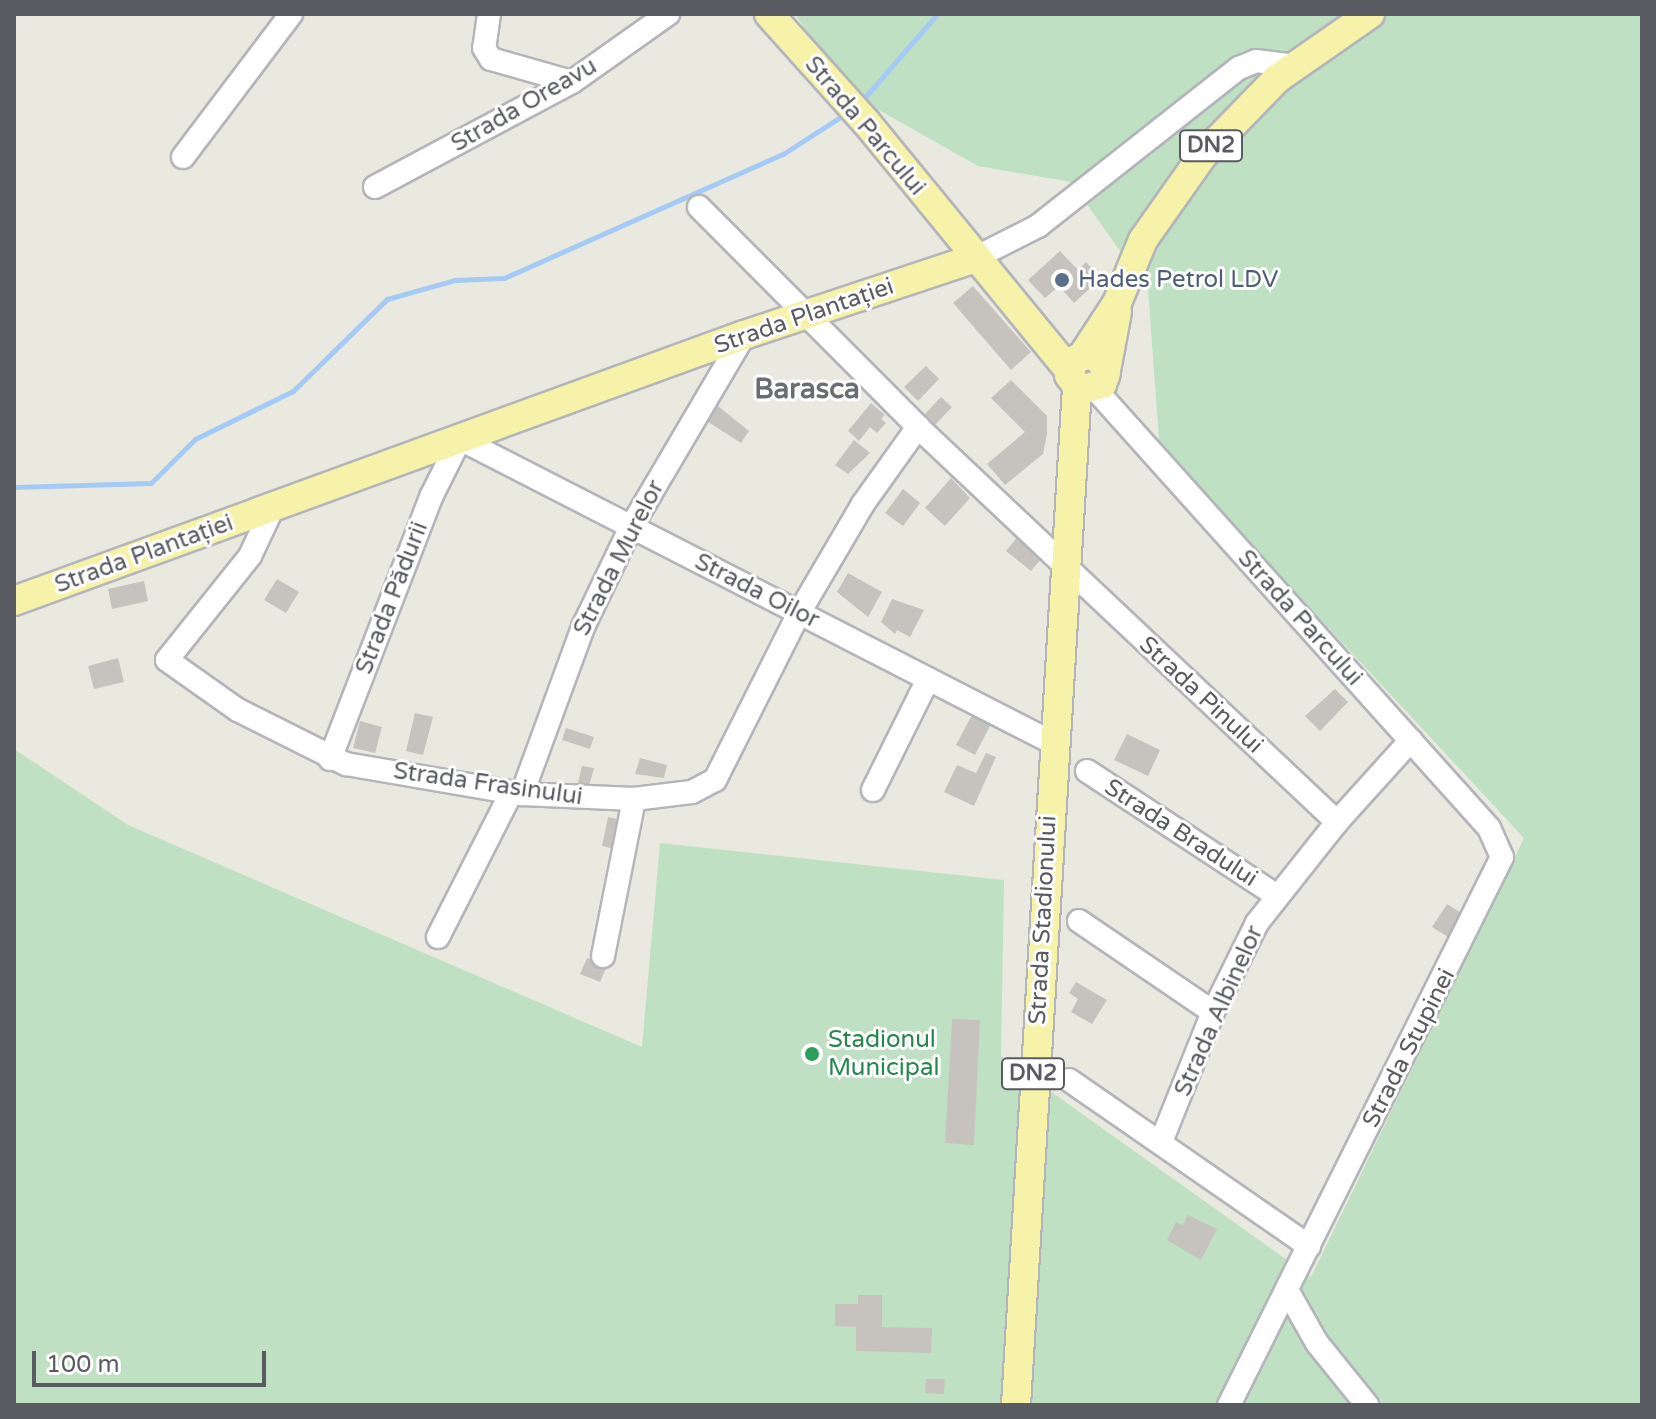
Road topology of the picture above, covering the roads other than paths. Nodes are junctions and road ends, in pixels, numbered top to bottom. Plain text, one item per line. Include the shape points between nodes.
1 (291, 14) edge
2 (489, 14) edge
3 (668, 14) edge
4 (769, 14) edge
5 (1370, 14) edge
6 (1294, 66) junction
7 (572, 82) junction
8 (183, 157) dead end
9 (375, 187) dead end
10 (699, 207) dead end
11 (973, 259) junction
12 (802, 315) junction
13 (744, 335) junction
14 (1082, 371) junction
15 (918, 427) junction
16 (460, 439) junction
17 (273, 507) junction
18 (631, 527) junction
19 (1065, 568) junction
20 (14, 601) edge
21 (799, 613) junction
22 (167, 660) joint
23 (928, 679) junction
24 (1411, 740) junction
25 (1053, 743) junction
26 (330, 759) junction
27 (1087, 771) dead end
28 (873, 790) dead end
29 (517, 793) junction
30 (634, 799) junction
31 (1337, 822) junction
32 (1500, 849) joint
33 (1276, 895) junction
34 (1079, 921) dead end
35 (438, 937) dead end
36 (603, 956) dead end
37 (1213, 1012) junction
38 (1069, 1080) dead end
39 (1161, 1142) junction
40 (1309, 1246) junction
41 (1287, 1290) junction
42 (1016, 1405) edge
43 (1229, 1405) edge
44 (1367, 1405) edge

1 - 8 street
2 - 7 street via 484,48 491,59
3 - 7 street, Strada Oreavu
4 - 11 main road, Strada Parcului via 866,122
5 - 6 main road, DN2
6 - 11 street, Strada Plantației via 1264,61 1239,68 1038,226
6 - 14 main road, DN2 via 1236,119 1183,181 1143,240
7 - 9 street, Strada Oreavu
10 - 12 street, Strada Pinului
11 - 12 main road, Strada Plantației
11 - 14 main road, Strada Parcului
12 - 13 main road, Strada Plantației
12 - 15 street, Strada Pinului
13 - 16 main road, Strada Plantației
13 - 18 street, Strada Murelor
14 - 19 main road, Strada Stadionului / DN2
14 - 24 street, Strada Parcului
15 - 19 street, Strada Pinului
15 - 21 street, Strada Frasinului via 863,504
16 - 17 main road, Strada Plantației
16 - 18 street, Strada Oilor
16 - 26 street, Strada Pădurii via 431,497
17 - 20 main road, Strada Plantației
17 - 22 street, Strada Plantației via 250,556
18 - 21 street, Strada Oilor
18 - 29 street, Strada Murelor via 570,656
19 - 25 main road, Strada Stadionului / DN2
19 - 31 street, Strada Pinului
21 - 23 street, Strada Oilor
21 - 30 street, Strada Frasinului via 711,784 692,792
22 - 26 street, Strada Frasinului via 238,710
23 - 25 street, Strada Oilor
23 - 28 street
24 - 31 street, Strada Albinelor
24 - 32 street, Strada Parcului via 1489,828
25 - 42 main road, Strada Stadionului / DN2
26 - 29 street, Strada Frasinului
27 - 33 street, Strada Bradului
29 - 30 street, Strada Frasinului
29 - 35 street, Strada Murelor
30 - 36 street
31 - 33 street, Strada Albinelor
32 - 40 street, Strada Stupinei via 1496,876
33 - 37 street, Strada Albinelor
34 - 37 street
37 - 39 street, Strada Albinelor
38 - 39 street
39 - 40 street
40 - 41 street, Strada Stupinei
41 - 43 street, Strada Stupinei
41 - 44 street via 1317,1343

